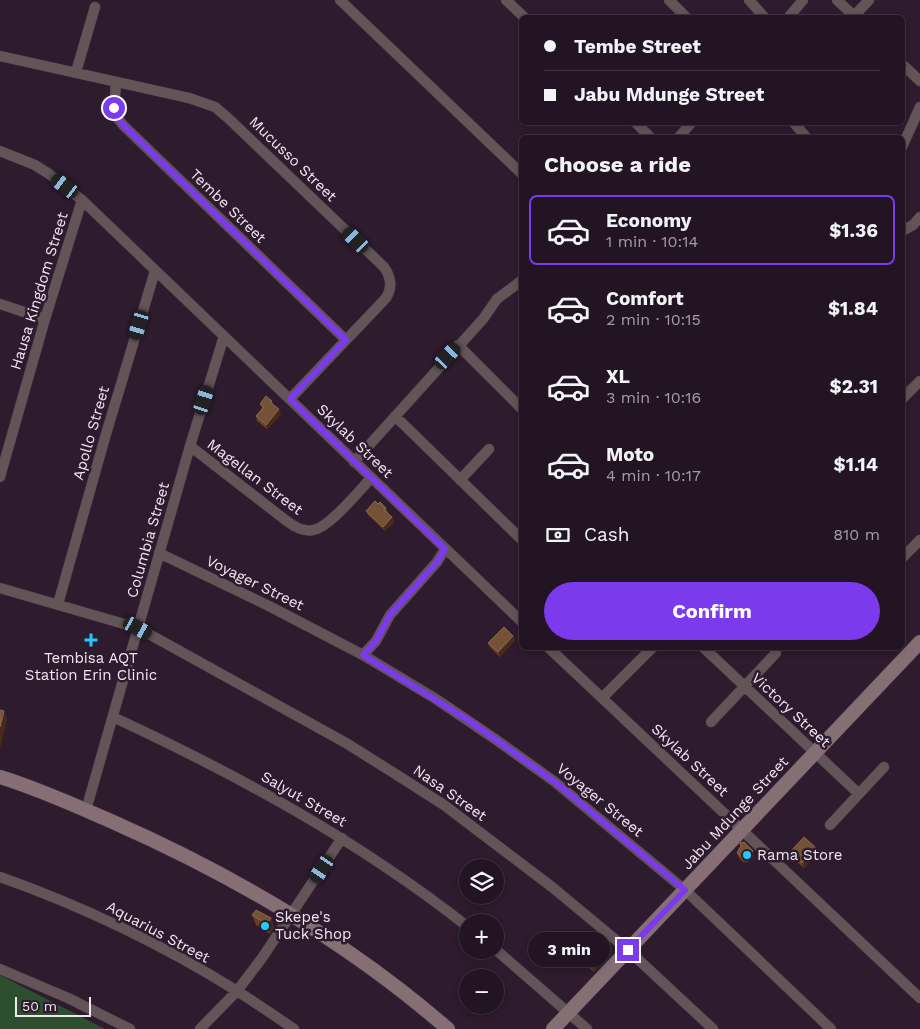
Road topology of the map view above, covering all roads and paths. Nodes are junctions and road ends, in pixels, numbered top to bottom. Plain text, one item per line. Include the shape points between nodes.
1 (340, 0) edge
2 (506, 0) edge
3 (668, 0) edge
4 (749, 0) edge
5 (803, 0) edge
6 (837, 0) edge
7 (869, 0) edge
8 (95, 7) dead end
9 (522, 15) edge
10 (684, 15) edge
11 (762, 15) edge
12 (790, 15) edge
13 (853, 15) edge
14 (857, 15) edge
15 (0, 56) edge
16 (905, 67) edge
17 (76, 72) junction
18 (920, 81) edge
19 (116, 82) junction
20 (920, 107) edge
21 (638, 125) edge
22 (689, 125) edge
23 (796, 125) edge
24 (648, 135) edge
25 (681, 135) edge
26 (804, 135) edge
27 (905, 141) edge
28 (0, 151) edge
29 (519, 171) edge
30 (82, 200) junction
31 (920, 217) edge
32 (905, 229) edge
33 (156, 271) junction
34 (519, 282) edge
35 (0, 304) edge
36 (45, 319) junction
37 (224, 336) junction
38 (346, 340) junction
39 (458, 345) junction
40 (920, 381) edge
41 (905, 396) edge
42 (290, 399) junction
43 (519, 406) edge
44 (395, 416) junction
45 (190, 446) junction
46 (489, 449) dead end
47 (354, 462) junction
48 (0, 477) edge
49 (371, 478) junction
50 (460, 480) junction
51 (519, 536) edge
52 (920, 540) edge
53 (445, 549) junction
54 (160, 553) junction
55 (905, 555) edge
56 (0, 588) edge
57 (58, 604) junction
58 (519, 619) edge
59 (138, 628) junction
60 (920, 642) edge
61 (551, 650) edge
62 (650, 650) edge
63 (706, 650) edge
64 (776, 653) dead end
65 (363, 655) junction
66 (744, 687) junction
67 (602, 698) junction
68 (112, 717) junction
69 (711, 722) dead end
70 (814, 753) junction
71 (884, 767) dead end
72 (0, 777) edge
73 (859, 794) junction
74 (86, 810) junction
75 (830, 825) dead end
76 (741, 830) junction
77 (342, 838) junction
78 (0, 877) edge
79 (685, 890) junction
80 (291, 915) junction
81 (459, 920) edge
82 (628, 950) junction
83 (504, 957) edge
84 (0, 969) edge
85 (237, 991) junction
86 (920, 998) edge
87 (569, 1012) junction
88 (130, 1029) edge
89 (200, 1029) edge
90 (294, 1029) edge
91 (448, 1029) edge
92 (553, 1029) edge
93 (587, 1029) edge
94 (713, 1029) edge
95 (831, 1029) edge

1 - 29 street
2 - 9 street
3 - 10 street
4 - 11 street
5 - 12 street
6 - 13 street
7 - 14 street
8 - 17 street
15 - 17 street, Mucusso Street
16 - 18 street
17 - 19 street, Mucusso Street
19 - 38 street, Tembe Street via 114,114 124,126
19 - 38 street, Mucusso Street via 200,102 221,111 384,267 390,279 390,292
20 - 27 street
21 - 24 street
22 - 25 street
23 - 26 street
28 - 30 street, Skylab Street via 35,165
30 - 33 street, Skylab Street
30 - 36 street, Hausa Kingdom Street
31 - 32 street
33 - 37 street, Skylab Street
33 - 57 street, Apollo Street
34 - 39 street via 497,299
35 - 36 street
36 - 48 street, Hausa Kingdom Street
37 - 42 street, Skylab Street
37 - 45 street, Columbia Street
38 - 42 street, Mucusso Street
39 - 43 street
39 - 44 street
40 - 41 street
42 - 47 street, Skylab Street
44 - 47 street
44 - 50 street
45 - 49 street, Magellan Street via 288,522 307,531 328,523
45 - 54 street, Columbia Street
46 - 50 street
47 - 49 street, Skylab Street
49 - 53 street, Skylab Street
50 - 51 street
52 - 55 street
53 - 58 street, Skylab Street
53 - 65 street via 390,615 376,641
54 - 59 street, Columbia Street
54 - 65 street, Voyager Street
56 - 57 street, Nasa Street
57 - 59 street, Nasa Street
59 - 68 street, Columbia Street
59 - 82 street, Nasa Street via 346,743 429,795 524,865
60 - 70 street, Jabu Mdunge Street
61 - 67 street, Skylab Street
62 - 67 street
63 - 66 street, Victory Street
64 - 66 street
65 - 79 street, Voyager Street via 468,720 547,777
66 - 69 street
66 - 70 street, Victory Street
67 - 76 street, Skylab Street
68 - 74 street, Columbia Street
68 - 77 street, Salyut Street via 227,773
70 - 73 street, Victory Street
70 - 76 street, Jabu Mdunge Street
71 - 73 street
72 - 74 street
73 - 75 street
74 - 80 street via 207,867
76 - 79 street, Jabu Mdunge Street
76 - 86 street, Skylab Street
77 - 80 street
77 - 81 street, Salyut Street via 392,870
78 - 85 street, Aquarius Street via 82,909
79 - 82 street, Jabu Mdunge Street
79 - 95 street, Voyager Street
80 - 85 street
80 - 91 street via 410,997
82 - 87 street, Jabu Mdunge Street
82 - 94 street, Nasa Street
83 - 87 street
84 - 88 street
85 - 89 street
85 - 90 street, Aquarius Street
87 - 92 street, Jabu Mdunge Street
87 - 93 street

